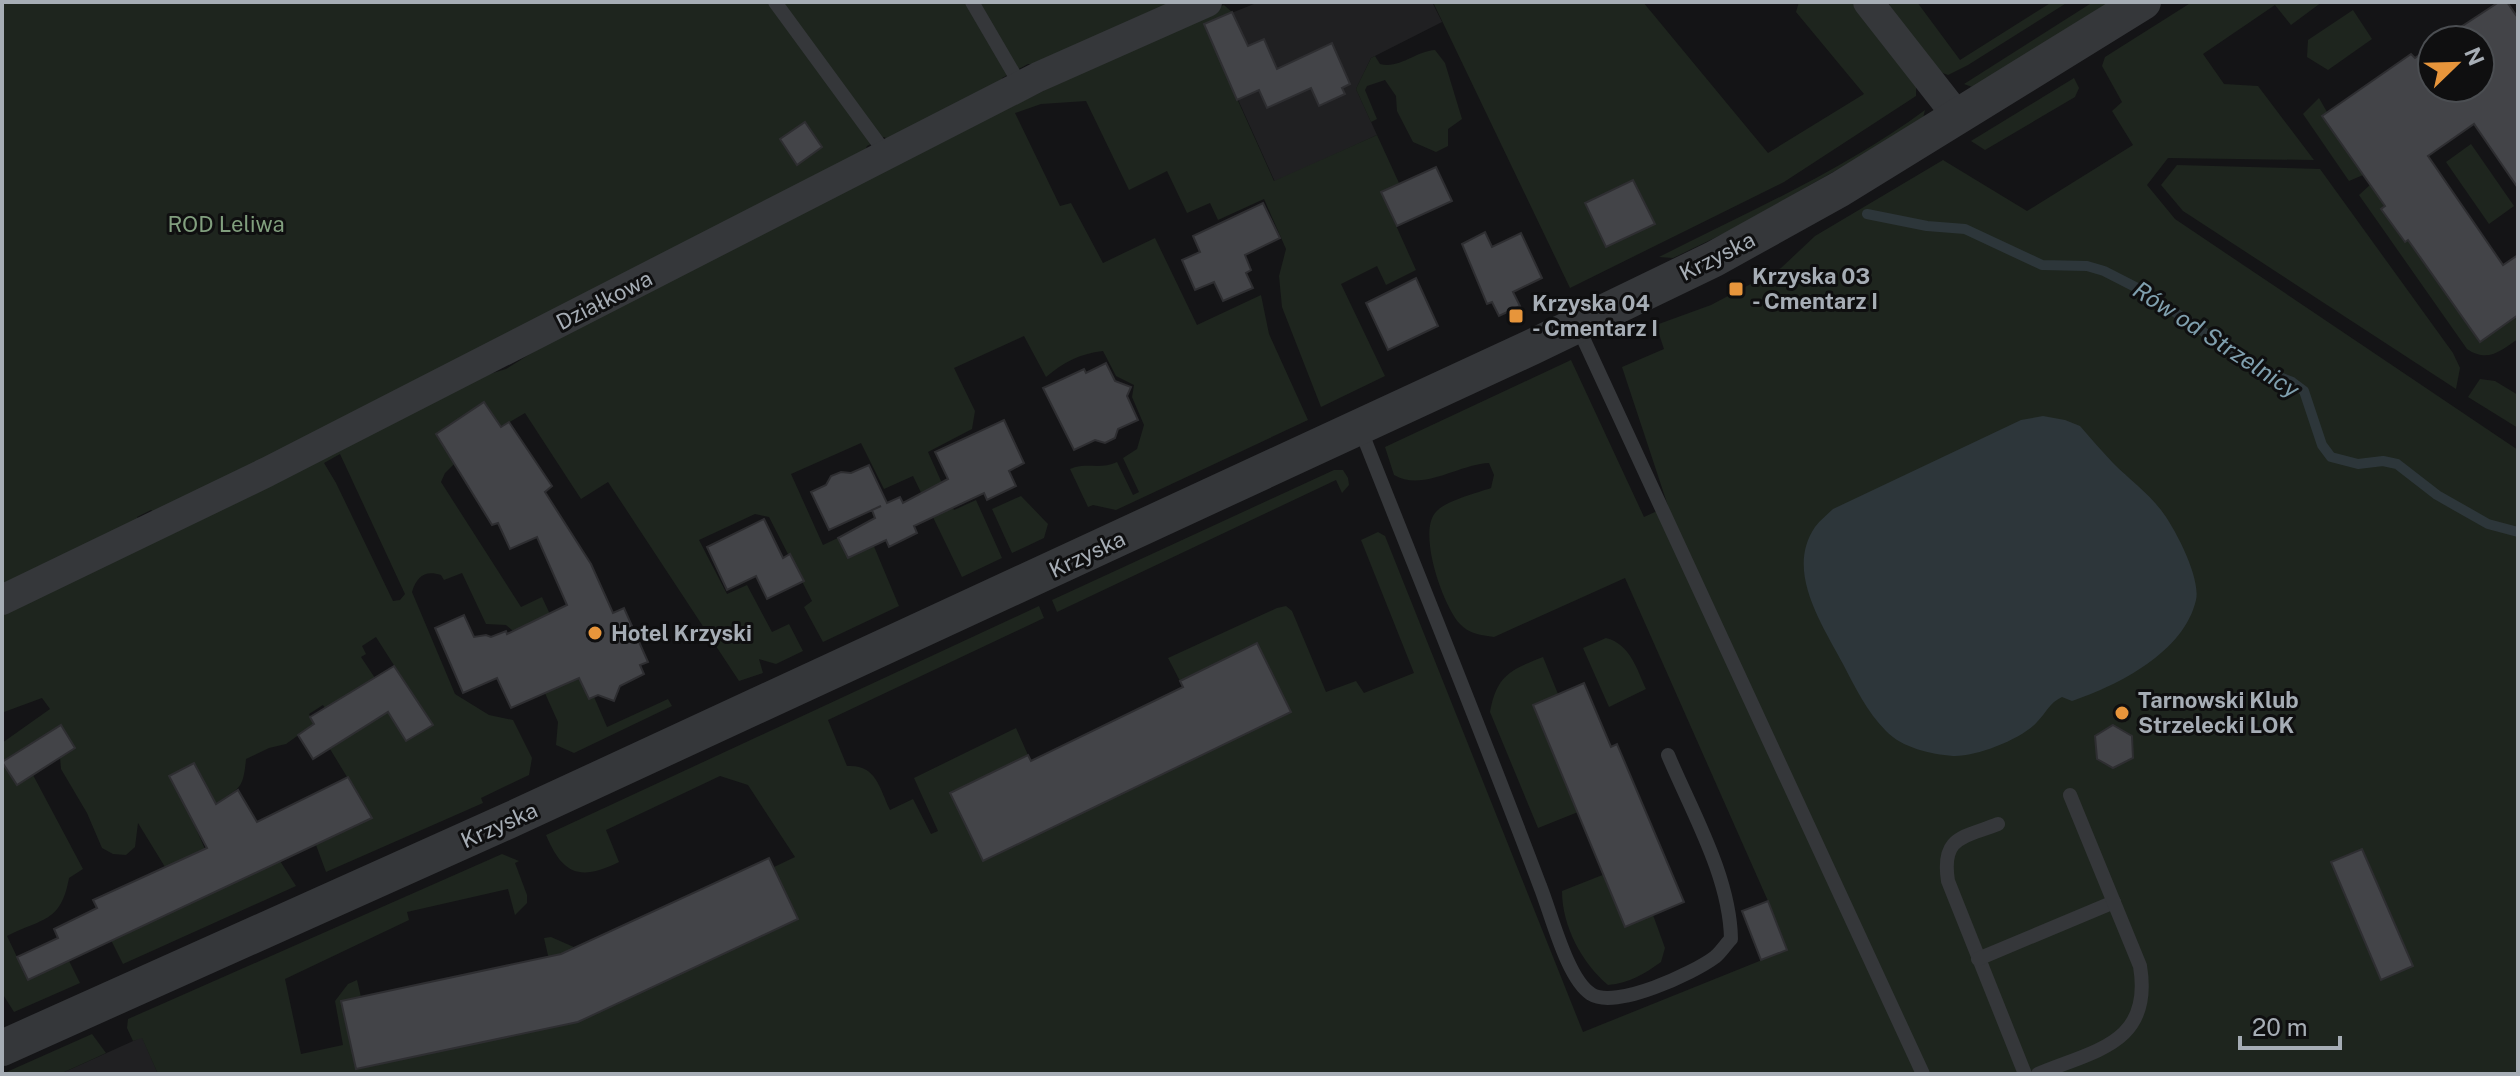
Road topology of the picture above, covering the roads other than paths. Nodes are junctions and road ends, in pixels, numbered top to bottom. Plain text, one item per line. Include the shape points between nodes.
1 (775, 2) edge
2 (972, 2) edge
3 (1207, 2) edge
4 (1868, 2) edge
5 (2143, 2) edge
6 (1021, 86) junction
7 (1958, 117) junction
8 (887, 155) junction
9 (1577, 325) junction
10 (1360, 427) junction
11 (2, 600) edge
12 (1668, 755) dead end
13 (2070, 795) dead end
14 (1998, 824) dead end
15 (2114, 902) junction
16 (1978, 959) junction
17 (2, 1048) edge
18 (1923, 1074) edge
19 (2025, 1074) edge
20 (2038, 1074) edge

1 - 8 lane
2 - 6 lane
3 - 6 street, Działkowa
4 - 7 street
5 - 7 street, Krzyska
6 - 8 street, Działkowa
7 - 9 street, Krzyska via 1790,218
8 - 11 street, Działkowa via 281,465
9 - 10 street, Krzyska
9 - 18 lane
10 - 12 lane via 1568,959 1582,987 1594,997 1608,999 1647,989 1716,956 1731,939 1731,912 1721,880
10 - 17 street, Krzyska
13 - 15 lane
14 - 16 lane via 1957,840 1946,855 1948,881
15 - 16 lane
15 - 20 lane via 2140,966 2144,989 2139,1013 2117,1041
16 - 19 lane

